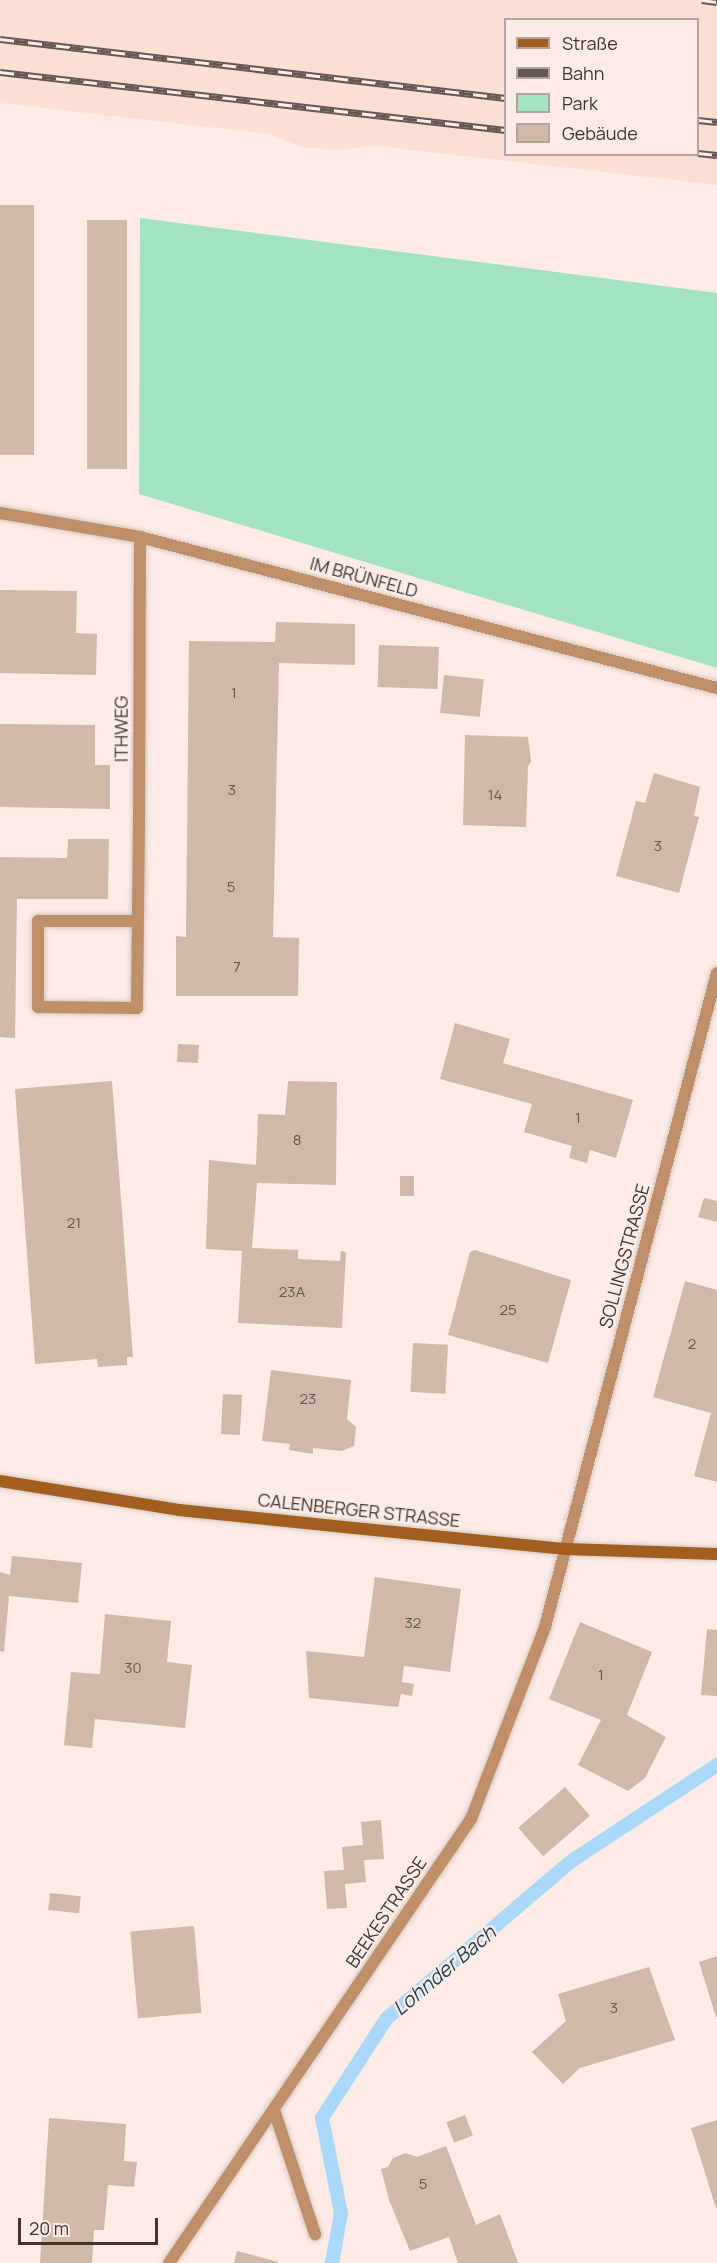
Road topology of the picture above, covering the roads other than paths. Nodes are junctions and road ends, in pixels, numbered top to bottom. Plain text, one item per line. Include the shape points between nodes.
1 (0, 513) edge
2 (140, 537) junction
3 (717, 688) edge
4 (138, 921) junction
5 (717, 973) edge
6 (0, 1481) edge
7 (566, 1549) junction
8 (717, 1554) edge
9 (274, 2110) junction
10 (315, 2234) dead end
11 (169, 2263) edge

1 - 2 street, IM BRÜNFELD
2 - 3 street, IM BRÜNFELD
2 - 4 street, ITHWEG
4 - 4 street, ITHWEG via 137,1008 38,1007 38,921
5 - 7 street, SOLLINGSTRASSE
6 - 7 street, CALENBERGER STRASSE via 179,1510
7 - 8 street, CALENBERGER STRASSE
7 - 9 street, BEEKESTRASSE via 545,1627 471,1819
9 - 10 street
9 - 11 street, BEEKESTRASSE

